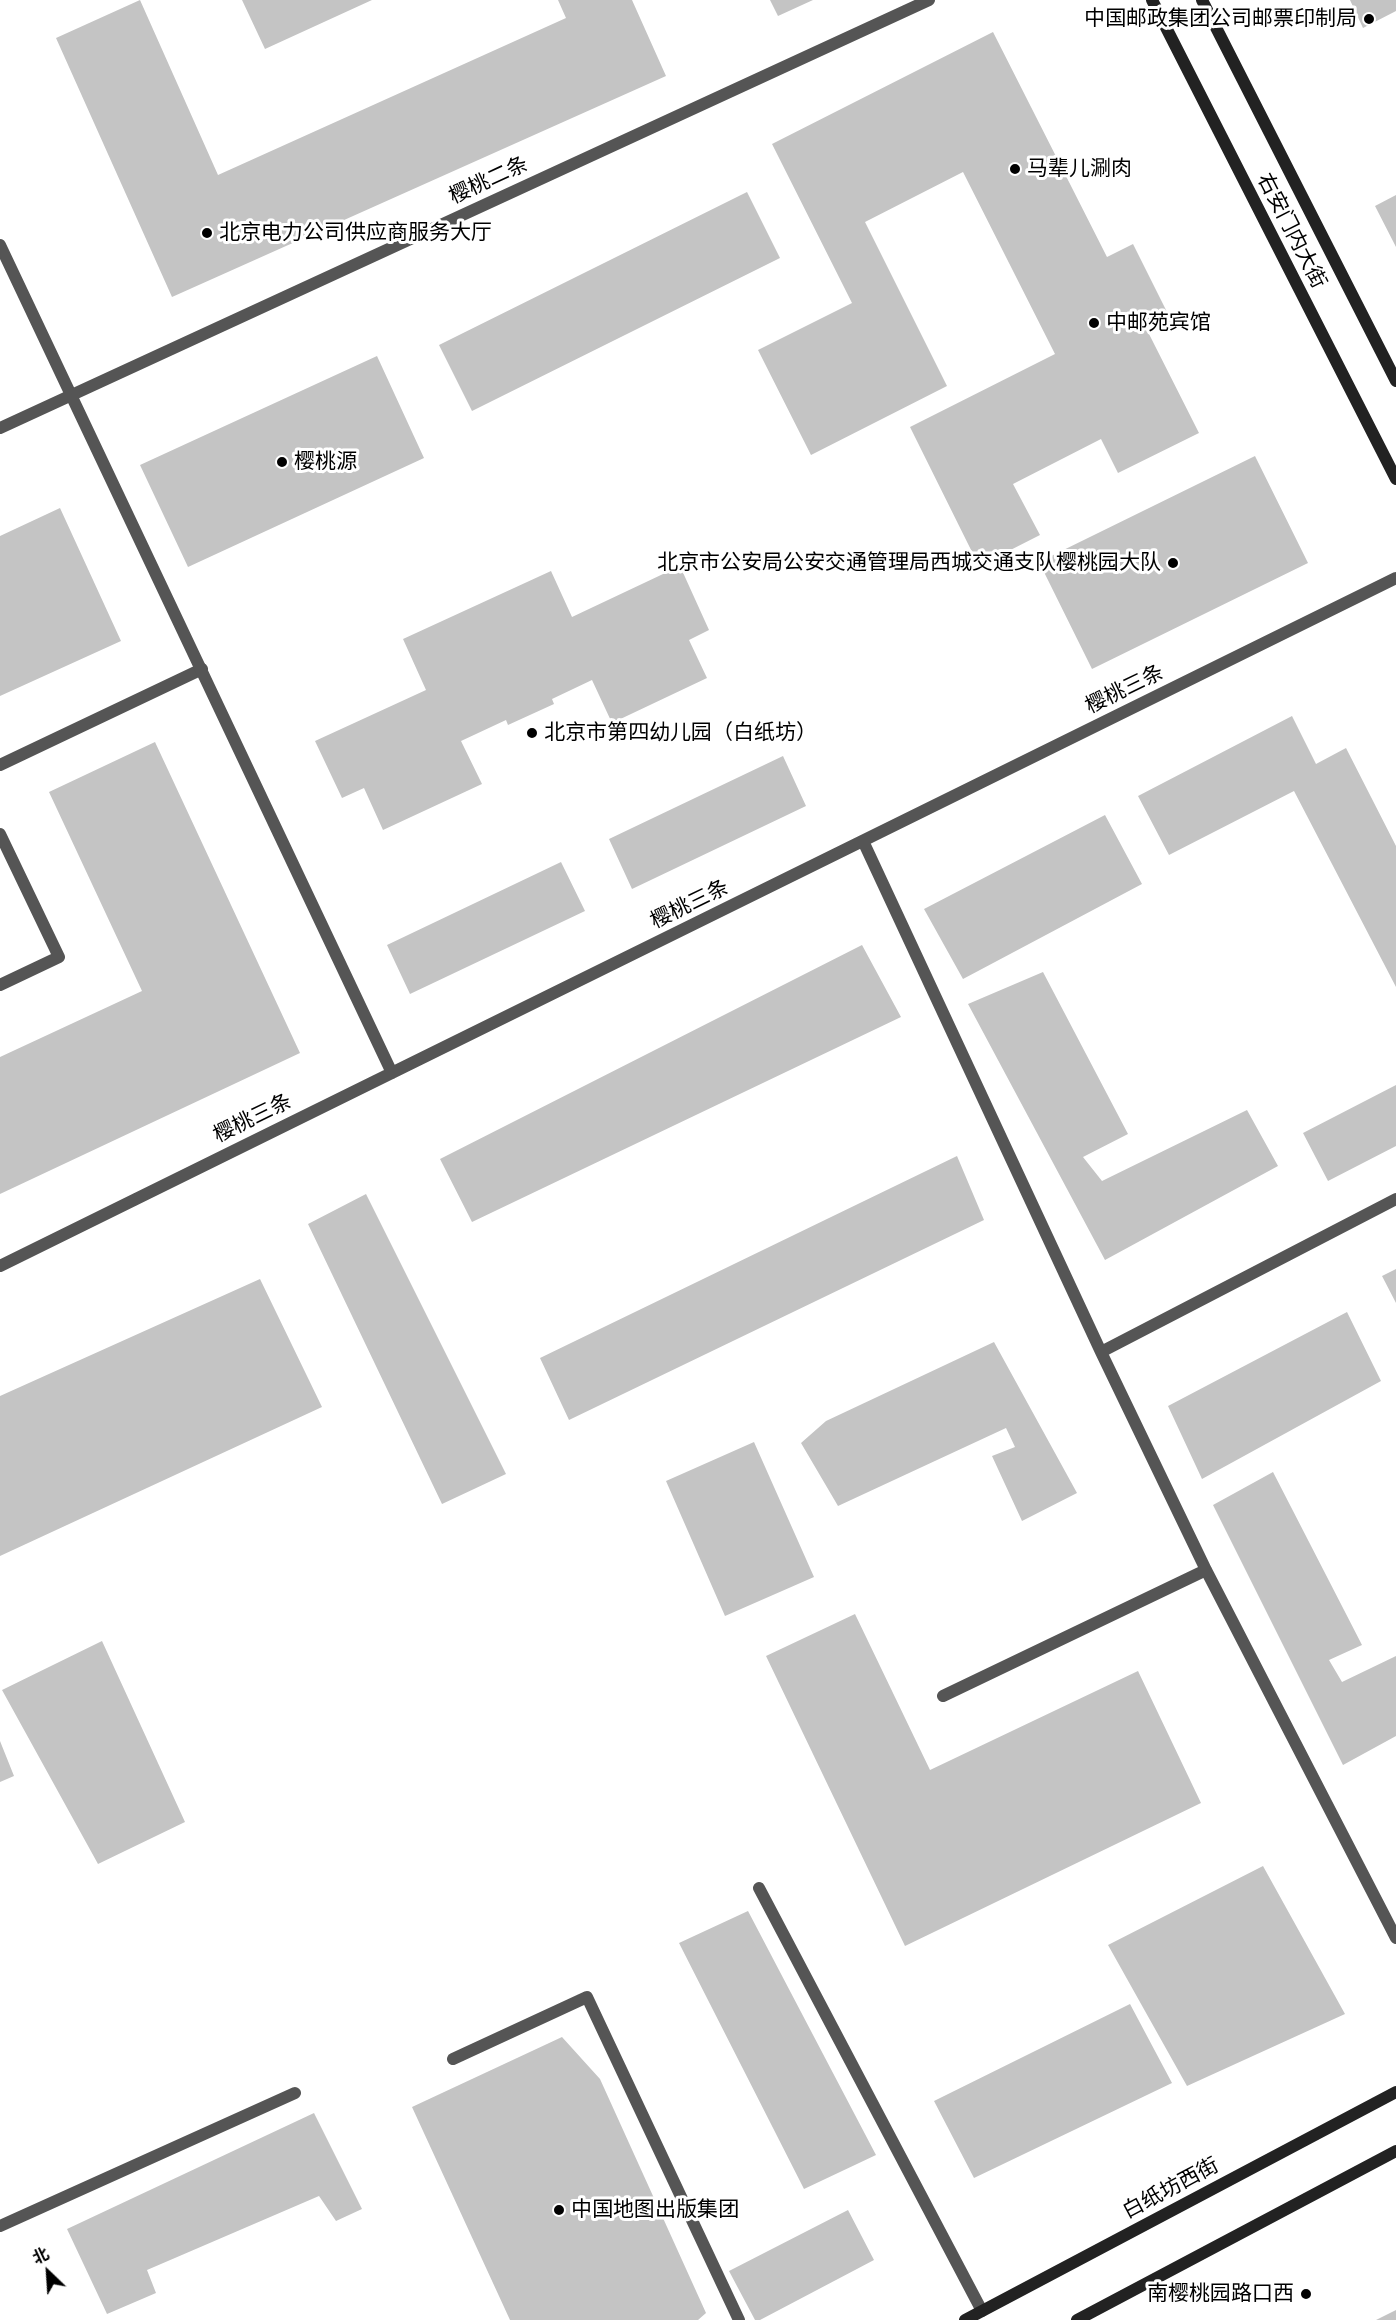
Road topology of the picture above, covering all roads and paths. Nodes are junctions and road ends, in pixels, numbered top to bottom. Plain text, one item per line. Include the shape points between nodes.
1 (929, 0) edge
2 (1152, 0) edge
3 (1202, 0) edge
4 (0, 244) edge
5 (1396, 381) edge
6 (72, 394) junction
7 (0, 428) edge
8 (1396, 479) edge
9 (1396, 578) edge
10 (202, 669) junction
11 (0, 765) edge
12 (0, 834) edge
13 (863, 841) junction
14 (0, 985) edge
15 (392, 1073) junction
16 (1396, 1199) edge
17 (0, 1266) edge
18 (1101, 1352) junction
19 (1206, 1570) junction
20 (943, 1696) dead end
21 (759, 1888) dead end
22 (1396, 1938) edge
23 (453, 2059) dead end
24 (1396, 2092) edge
25 (296, 2093) dead end
26 (1396, 2151) edge
27 (0, 2226) edge
28 (982, 2311) junction
29 (739, 2320) edge
30 (965, 2320) edge
31 (1077, 2320) edge

1 - 6 street, 樱桃二条
2 - 8 main road, 右安门内大街
3 - 5 main road, 右安门内大街
4 - 6 street
6 - 7 street, 樱桃二条
6 - 10 street
9 - 13 street, 樱桃三条
10 - 11 street
10 - 15 street
12 - 14 street via 59,957
13 - 15 street, 樱桃三条
13 - 18 street
15 - 17 street, 樱桃三条
16 - 18 street
18 - 19 street
19 - 20 street
19 - 22 street
21 - 28 street
23 - 29 street via 587,1997
24 - 28 main road, 白纸坊西街
25 - 27 street
26 - 31 main road
28 - 30 main road, 白纸坊西街

